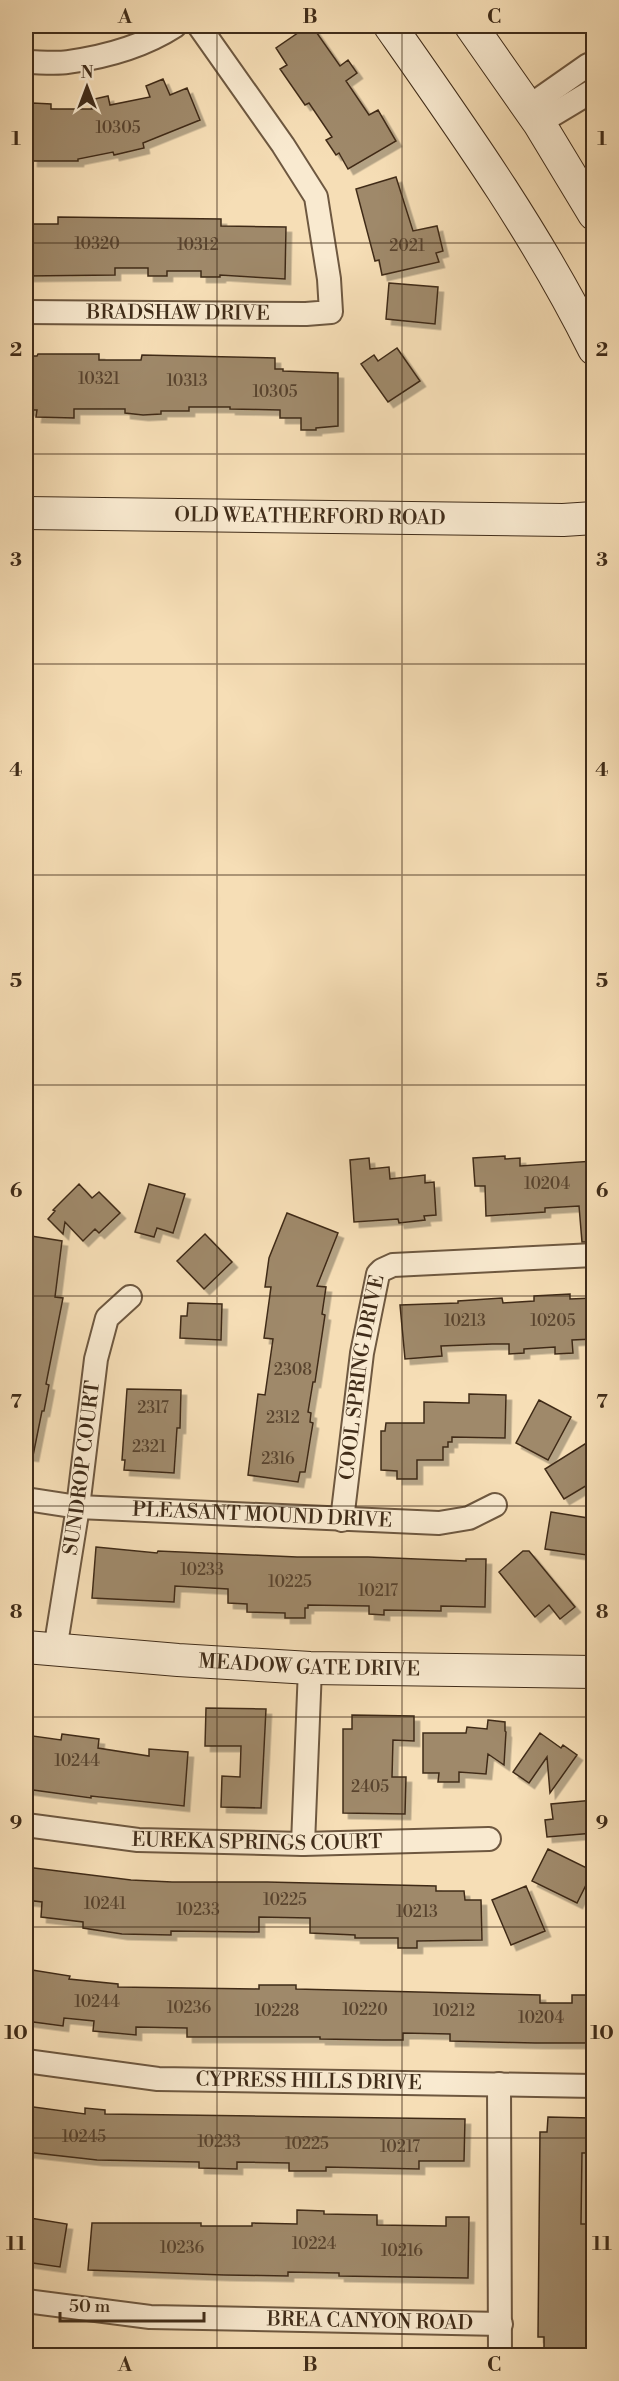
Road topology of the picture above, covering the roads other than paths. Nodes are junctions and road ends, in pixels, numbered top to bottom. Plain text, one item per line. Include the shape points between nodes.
1 (175, 26) edge
2 (199, 26) edge
3 (390, 26) edge
4 (471, 26) edge
5 (26, 62) edge
6 (594, 65) edge
7 (594, 90) edge
8 (534, 115) junction
9 (594, 214) edge
10 (26, 312) edge
11 (594, 349) edge
12 (26, 513) edge
13 (594, 518) edge
14 (594, 1255) edge
15 (130, 1297) dead end
16 (26, 1499) edge
17 (495, 1505) dead end
18 (78, 1507) junction
19 (342, 1520) junction
20 (40, 1649) edge
21 (310, 1668) junction
22 (594, 1672) edge
23 (26, 1825) edge
24 (489, 1839) dead end
25 (303, 1844) junction
26 (26, 2061) edge
27 (499, 2084) junction
28 (594, 2086) edge
29 (26, 2301) edge
30 (501, 2324) junction
31 (500, 2355) edge

1 - 5 street via 118,52 66,63
2 - 10 street, BRADSHAW DRIVE via 316,197 331,312
3 - 11 street via 518,212
4 - 8 street
6 - 8 street via 588,65
7 - 8 street
8 - 9 street
12 - 13 street, OLD WEATHERFORD ROAD
14 - 19 street, COOL SPRING DRIVE via 393,1265 378,1274 362,1353
15 - 18 street, SUNDROP COURT via 107,1318 96,1359
16 - 18 street, PLEASANT MOUND DRIVE
17 - 19 street, PLEASANT MOUND DRIVE via 469,1518 439,1523
18 - 19 street, PLEASANT MOUND DRIVE
18 - 20 street, SUNDROP COURT
20 - 21 street, MEADOW GATE DRIVE
21 - 22 street, MEADOW GATE DRIVE
21 - 25 street
23 - 25 street, EUREKA SPRINGS COURT via 138,1840
24 - 25 street, EUREKA SPRINGS COURT
26 - 27 street, CYPRESS HILLS DRIVE via 158,2079
27 - 28 street, CYPRESS HILLS DRIVE
27 - 30 street
29 - 30 street, BREA CANYON ROAD via 150,2317
30 - 31 street

